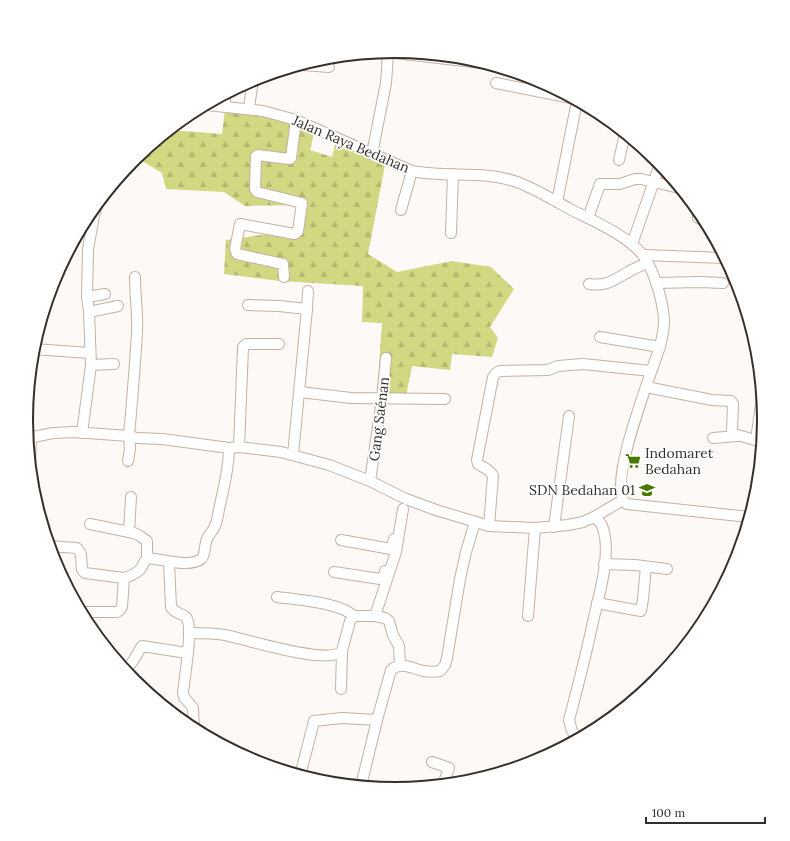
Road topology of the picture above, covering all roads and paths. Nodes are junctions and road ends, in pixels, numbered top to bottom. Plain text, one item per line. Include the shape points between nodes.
1 (385, 58) edge
2 (319, 66) edge
3 (329, 67) dead end
4 (496, 83) dead end
5 (252, 88) edge
6 (551, 94) edge
7 (225, 101) edge
8 (217, 106) edge
9 (225, 106) junction
10 (576, 107) edge
11 (249, 108) junction
12 (296, 120) junction
13 (623, 139) edge
14 (372, 154) junction
15 (620, 160) dead end
16 (412, 171) junction
17 (658, 172) edge
18 (453, 174) junction
19 (655, 182) junction
20 (670, 186) edge
21 (557, 202) junction
22 (401, 210) dead end
23 (588, 218) junction
24 (93, 220) edge
25 (451, 232) dead end
26 (632, 244) junction
27 (719, 258) edge
28 (645, 259) junction
29 (135, 277) dead end
30 (284, 277) dead end
31 (656, 283) junction
32 (723, 283) dead end
33 (589, 284) dead end
34 (308, 291) dead end
35 (105, 294) dead end
36 (87, 297) junction
37 (248, 305) dead end
38 (118, 306) dead end
39 (308, 309) junction
40 (89, 312) junction
41 (600, 337) dead end
42 (279, 344) dead end
43 (660, 347) junction
44 (40, 349) edge
45 (90, 353) junction
46 (386, 358) dead end
47 (114, 364) dead end
48 (91, 365) junction
49 (651, 371) junction
50 (646, 387) junction
51 (300, 392) junction
52 (382, 399) junction
53 (445, 399) dead end
54 (569, 416) dead end
55 (82, 433) junction
56 (129, 436) junction
57 (737, 436) junction
58 (34, 437) edge
59 (714, 438) dead end
60 (756, 440) edge
61 (239, 447) junction
62 (228, 448) junction
63 (293, 455) junction
64 (128, 461) dead end
65 (370, 480) junction
66 (131, 497) dead end
67 (623, 500) junction
68 (405, 504) junction
69 (744, 516) edge
70 (594, 517) junction
71 (475, 522) junction
72 (90, 524) dead end
73 (488, 526) junction
74 (554, 527) junction
75 (535, 528) junction
76 (129, 532) junction
77 (341, 540) dead end
78 (56, 546) edge
79 (391, 549) junction
80 (147, 558) junction
81 (169, 562) junction
82 (604, 564) junction
83 (646, 567) junction
84 (667, 569) dead end
85 (334, 572) dead end
86 (124, 578) junction
87 (277, 597) dead end
88 (597, 603) junction
89 (88, 612) edge
90 (354, 616) junction
91 (376, 616) junction
92 (528, 616) dead end
93 (189, 632) junction
94 (342, 651) junction
95 (187, 653) junction
96 (400, 665) junction
97 (130, 666) edge
98 (341, 689) dead end
99 (376, 720) junction
100 (194, 721) edge
101 (575, 735) edge
102 (432, 762) dead end
103 (301, 770) edge
104 (445, 779) edge
105 (362, 781) edge

1 - 14 street via 386,83
2 - 3 street
4 - 6 street
5 - 11 street
7 - 9 street
8 - 9 street, Jalan Raya Bedahan
9 - 11 street, Jalan Raya Bedahan
10 - 21 street
11 - 12 street, Jalan Raya Bedahan
12 - 14 street, Jalan Raya Bedahan
12 - 30 street via 291,158 256,156 255,189 257,192 302,203 298,231 295,234 240,224 235,249 237,254 283,264
13 - 15 street
14 - 16 street, Jalan Raya Bedahan
16 - 18 street, Jalan Raya Bedahan via 424,174
16 - 22 street
17 - 19 street
18 - 21 street, Jalan Raya Bedahan via 504,178
18 - 25 street
19 - 20 street
19 - 23 street via 635,179 620,184 600,184
19 - 26 street
21 - 23 street, Jalan Raya Bedahan
23 - 26 street, Jalan Raya Bedahan
24 - 36 street via 88,249
26 - 28 street, Jalan Raya Bedahan
27 - 28 street
28 - 31 street, Jalan Raya Bedahan
28 - 33 street via 614,281 598,286
29 - 56 street via 137,332
31 - 32 street
31 - 43 street, Jalan Raya Bedahan via 664,317
34 - 39 street
35 - 36 street
36 - 40 street
37 - 39 street
38 - 40 street
39 - 51 street
40 - 45 street
41 - 43 street
42 - 61 street via 246,344 243,347
43 - 49 street, Jalan Raya Bedahan
44 - 45 street
45 - 48 street
46 - 52 street, Gang Saénan
47 - 48 street
48 - 55 street
49 - 50 street, Jalan Raya Bedahan
49 - 73 street via 583,364 558,366 548,370 496,373 493,377 477,460 478,464 493,476
50 - 57 street via 712,400 731,401 732,431
50 - 67 street, Jalan Raya Bedahan via 626,452 620,491
51 - 52 street
51 - 63 street
52 - 53 street
52 - 65 street, Gang Saénan
54 - 74 street
55 - 56 street
55 - 58 street via 53,433
56 - 62 street
56 - 64 street
57 - 59 street
57 - 60 street
61 - 62 street
61 - 63 street
62 - 81 street via 229,464 215,526 206,540 204,556 197,561
63 - 65 street
65 - 68 street
66 - 76 street
67 - 69 street via 627,504
67 - 70 street
68 - 71 street
68 - 79 street
68 - 91 street via 396,552
70 - 74 street via 583,522
70 - 82 street via 604,531
71 - 73 street
71 - 96 street via 460,579 445,665 440,671 432,672
72 - 76 street
73 - 75 street
74 - 75 street
75 - 92 street
76 - 80 street via 147,541
77 - 79 street
78 - 86 street via 77,548 85,573
79 - 85 street via 383,579
80 - 81 street
80 - 86 street via 139,571
81 - 93 street via 171,607 188,620
82 - 83 street
82 - 88 street
83 - 84 street
83 - 88 street via 641,611
86 - 89 street via 120,610
87 - 90 street via 338,607
88 - 101 street via 569,720
90 - 91 street
90 - 94 street
91 - 96 street via 389,621 399,646
93 - 94 street via 225,635 304,653 335,655
93 - 95 street
94 - 98 street
95 - 97 street via 142,646
95 - 100 street via 183,693 193,708
96 - 99 street via 391,670
99 - 103 street via 342,718 314,721
99 - 105 street
102 - 104 street via 449,768

